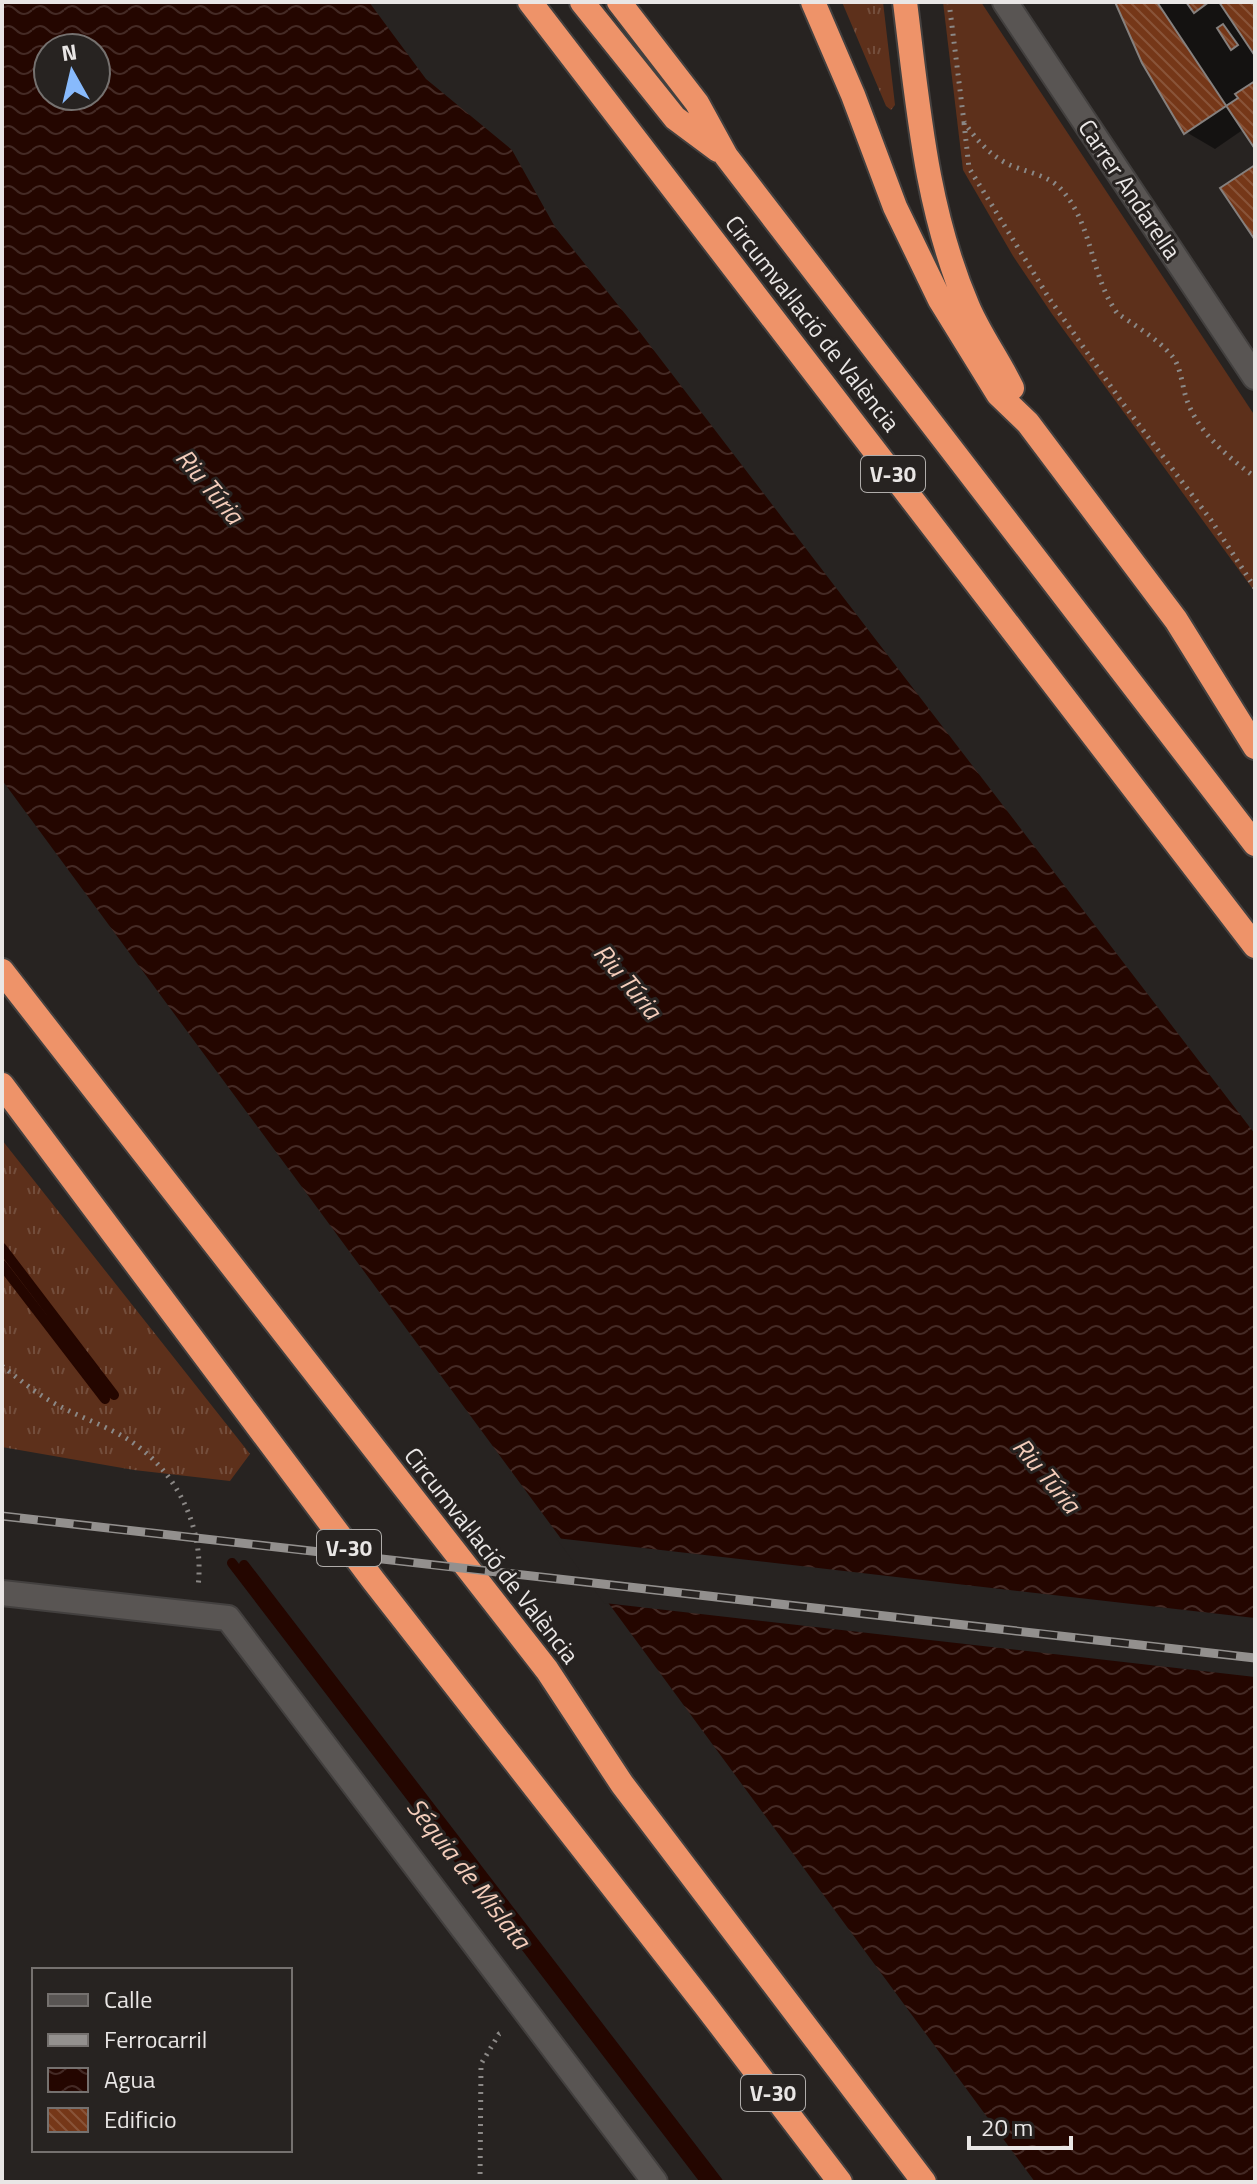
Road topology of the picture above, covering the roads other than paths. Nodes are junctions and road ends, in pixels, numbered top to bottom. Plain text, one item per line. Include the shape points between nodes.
1 (530, 2) edge
2 (582, 2) edge
3 (619, 2) edge
4 (813, 2) edge
5 (905, 2) edge
6 (1005, 2) edge
7 (726, 156) junction
8 (1255, 377) edge
9 (1028, 423) junction
10 (1255, 747) edge
11 (1255, 844) edge
12 (1255, 946) edge
13 (2, 971) edge
14 (2, 1085) edge
15 (2, 1593) edge
16 (655, 2182) edge
17 (840, 2182) edge
18 (924, 2182) edge

1 - 12 highway, Circumval·lació de València / V-30
2 - 7 highway via 675,118
3 - 7 highway, Circumval·lació de València / V-30 via 697,103
4 - 9 highway via 895,207 940,300 998,394
5 - 9 highway via 925,168 945,243 968,309
6 - 8 street, Carrer Andarella
7 - 11 highway, Circumval·lació de València / V-30
9 - 10 highway via 1176,620
13 - 18 highway, Circumval·lació de València / V-30 via 547,1670 622,1784
14 - 17 highway, V-30 via 373,1580
15 - 16 street via 228,1618

